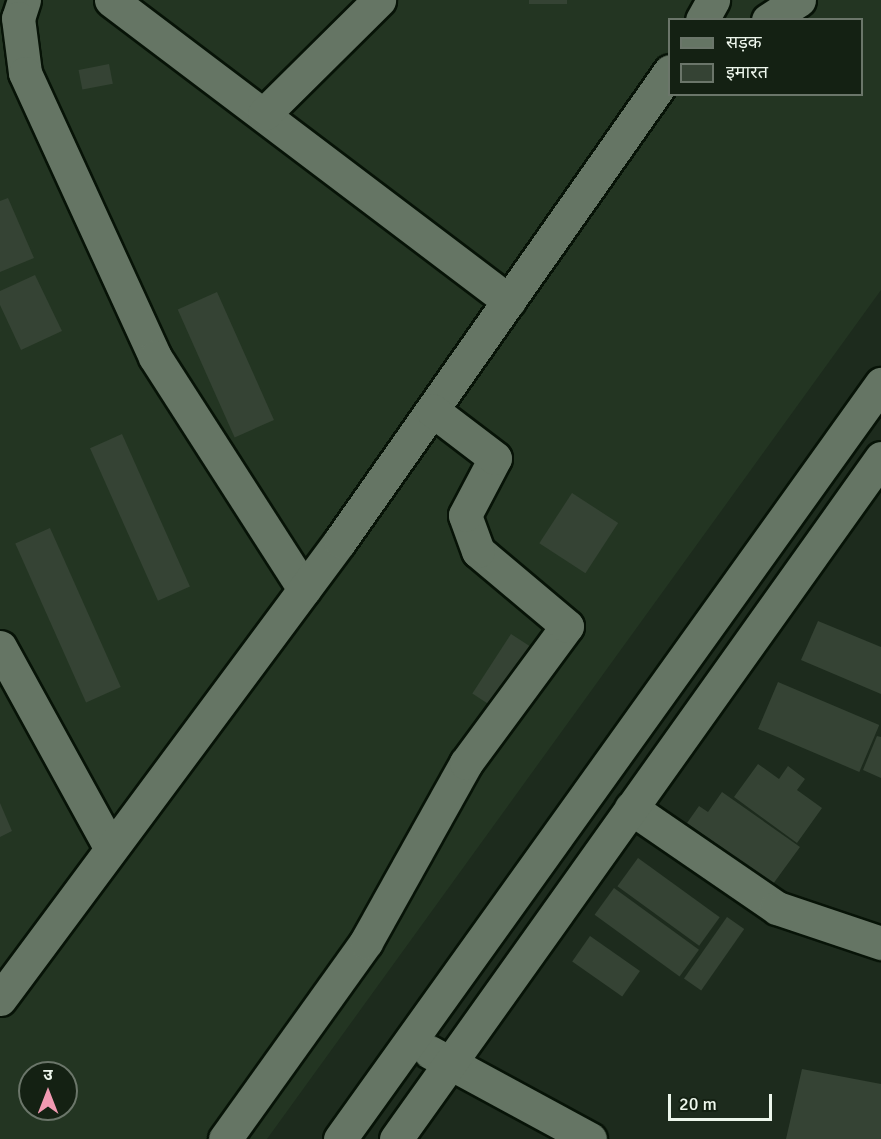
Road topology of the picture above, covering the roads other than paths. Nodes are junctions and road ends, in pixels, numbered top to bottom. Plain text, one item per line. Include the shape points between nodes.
1 (24, 0) edge
2 (111, 0) edge
3 (379, 0) edge
4 (713, 0) edge
5 (799, 0) edge
6 (703, 18) edge
7 (771, 18) edge
8 (668, 72) edge
9 (264, 114) junction
10 (509, 301) junction
11 (881, 384) edge
12 (432, 410) junction
13 (881, 458) edge
14 (304, 589) junction
15 (0, 647) edge
16 (631, 808) junction
17 (111, 849) junction
18 (881, 943) edge
19 (0, 999) edge
20 (411, 1040) junction
21 (448, 1063) junction
22 (225, 1139) edge
23 (340, 1139) edge
24 (396, 1139) edge
25 (590, 1139) edge

1 - 14 street via 18,18 25,73 154,357
2 - 9 street
3 - 9 street
4 - 6 street
5 - 7 street
8 - 10 street
9 - 10 street
10 - 12 street
11 - 20 street
12 - 14 street
12 - 22 street via 495,458 465,515 478,551 567,626 466,763 366,942
13 - 16 street
14 - 17 street
15 - 17 street
16 - 18 street via 777,908
16 - 21 street
17 - 19 street
20 - 21 street
20 - 23 street
21 - 24 street
21 - 25 street

